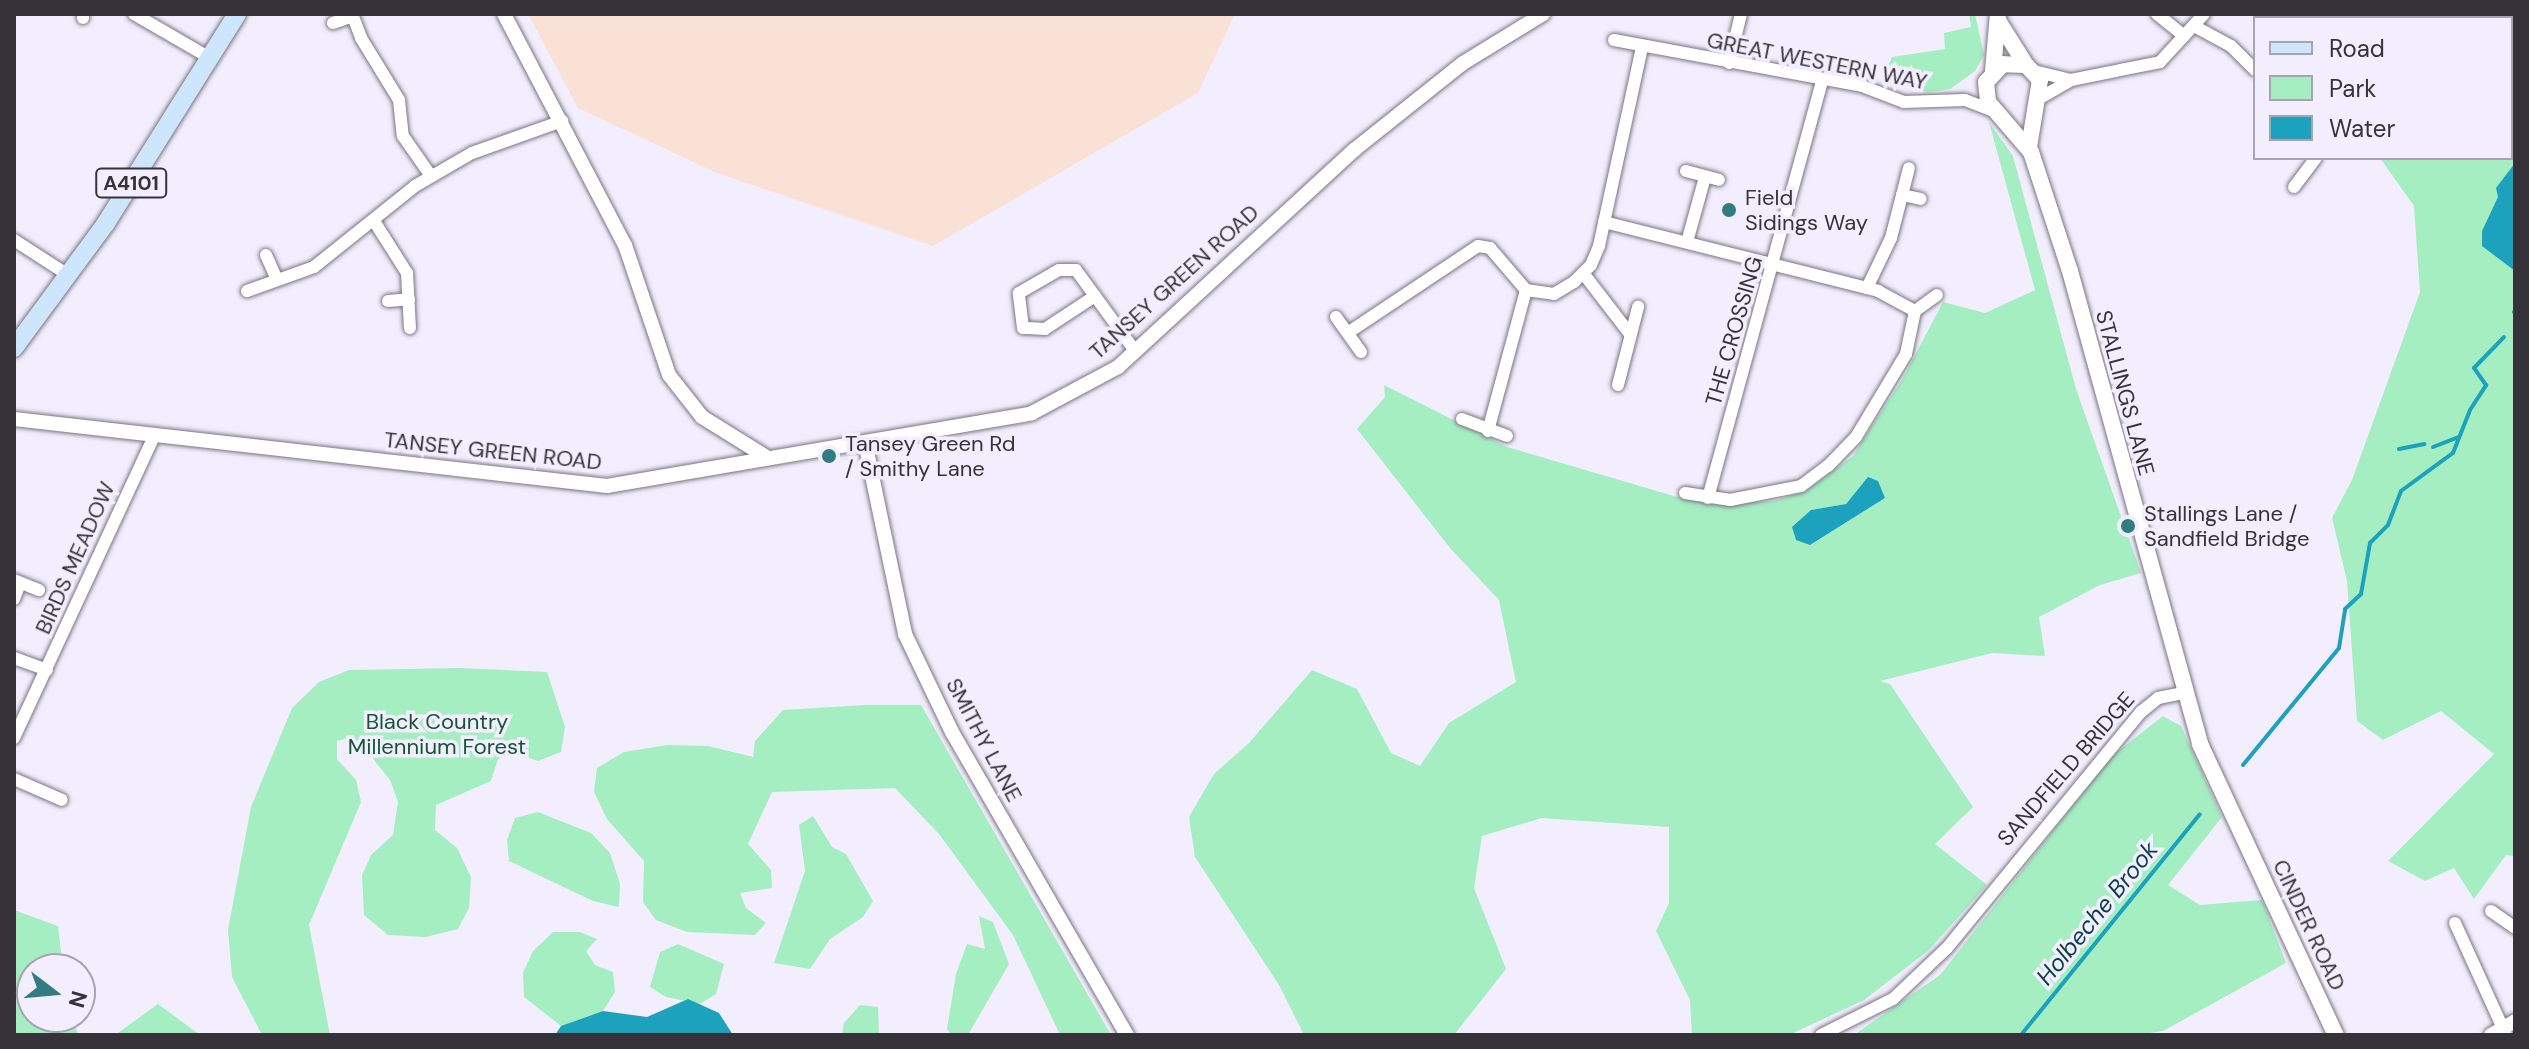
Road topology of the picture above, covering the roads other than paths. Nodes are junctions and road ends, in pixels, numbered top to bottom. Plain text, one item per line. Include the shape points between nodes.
1 (134, 14) edge
2 (237, 14) edge
3 (504, 14) edge
4 (1543, 14) edge
5 (1741, 14) edge
6 (2157, 14) edge
7 (2204, 14) edge
8 (352, 15) edge
9 (1999, 18) edge
10 (333, 23) dead end
11 (2194, 26) junction
12 (2184, 36) junction
13 (1614, 40) dead end
14 (1642, 47) junction
15 (210, 58) junction
16 (1729, 63) junction
17 (2030, 68) junction
18 (2253, 68) edge
19 (1990, 76) junction
20 (2071, 80) junction
21 (1822, 82) junction
22 (1965, 100) junction
23 (2039, 102) junction
24 (1997, 114) junction
25 (562, 121) junction
26 (2029, 147) junction
27 (2312, 163) edge
28 (1909, 168) dead end
29 (1686, 171) dead end
30 (431, 176) junction
31 (1705, 177) junction
32 (1719, 180) dead end
33 (2294, 187) dead end
34 (1902, 195) junction
35 (1921, 199) dead end
36 (374, 221) junction
37 (1604, 222) junction
38 (14, 240) edge
39 (1687, 242) junction
40 (266, 255) dead end
41 (1774, 264) junction
42 (1583, 273) junction
43 (68, 275) junction
44 (277, 280) junction
45 (1867, 288) junction
46 (1526, 290) junction
47 (247, 291) dead end
48 (1937, 295) dead end
49 (1095, 296) junction
50 (409, 299) junction
51 (388, 301) dead end
52 (1638, 307) dead end
53 (1915, 311) junction
54 (1336, 317) dead end
55 (410, 328) dead end
56 (1349, 332) junction
57 (1630, 334) junction
58 (15, 345) edge
59 (1135, 351) junction
60 (1361, 352) dead end
61 (1618, 385) dead end
62 (14, 419) edge
63 (1462, 419) dead end
64 (1488, 431) junction
65 (1507, 436) dead end
66 (153, 438) junction
67 (865, 442) junction
68 (765, 456) junction
69 (1685, 493) dead end
70 (1708, 498) junction
71 (17, 582) edge
72 (39, 590) dead end
73 (14, 599) edge
74 (14, 658) edge
75 (47, 670) junction
76 (2183, 693) junction
77 (14, 738) edge
78 (14, 779) edge
79 (62, 800) dead end
80 (2242, 835) joint
81 (2491, 911) dead end
82 (2455, 923) dead end
83 (2515, 928) edge
84 (2503, 1030) edge
85 (1127, 1035) edge
86 (1821, 1035) edge
87 (2336, 1035) edge

1 - 15 street
2 - 15 main road, A4101
3 - 25 street
4 - 59 street, TANSEY GREEN ROAD via 1463,63 1354,150
5 - 16 street
6 - 12 street
7 - 11 street
8 - 10 street
8 - 30 street via 399,100 403,136
9 - 17 main road
9 - 19 main road
11 - 12 street
11 - 18 street via 2231,46
12 - 20 street via 2160,62
13 - 14 street, GREAT WESTERN WAY
14 - 16 street, GREAT WESTERN WAY
14 - 37 street
15 - 43 main road, A4101
16 - 21 street, GREAT WESTERN WAY
17 - 19 main road via 2003,64
17 - 20 street
17 - 23 main road
19 - 22 street
19 - 24 main road
20 - 23 street
21 - 22 street, GREAT WESTERN WAY via 1862,86 1925,105
21 - 41 street, THE CROSSING
22 - 24 street
23 - 24 main road via 2022,118
23 - 26 main road
24 - 26 main road, STALLINGS LANE
25 - 30 street via 472,153
25 - 68 street via 625,245 669,375 702,417
26 - 76 main road, STALLINGS LANE via 2070,271
27 - 33 street
28 - 34 street
29 - 31 street
30 - 36 street
31 - 32 street
31 - 39 street
34 - 35 street
34 - 45 street via 1891,238
36 - 44 street via 314,267
36 - 50 street via 407,273
37 - 39 street
37 - 42 street via 1599,246
38 - 43 street
39 - 41 street
40 - 44 street
41 - 45 street
41 - 70 street, THE CROSSING
42 - 46 street via 1554,294
42 - 57 street
43 - 58 main road, A4101
44 - 47 street
45 - 53 street
46 - 56 street via 1490,248 1478,246
46 - 64 street
48 - 53 street
49 - 49 street via 1076,270 1059,270 1019,293 1023,328 1045,329
49 - 59 street
50 - 51 street
50 - 55 street
52 - 57 street
53 - 70 street via 1906,354 1856,437 1828,466 1801,486 1730,500
54 - 56 street
56 - 60 street
57 - 61 street
59 - 67 street, TANSEY GREEN ROAD via 1065,400 1032,413
62 - 66 street, TANSEY GREEN ROAD
63 - 64 street
64 - 65 street
66 - 68 street, TANSEY GREEN ROAD via 607,486
66 - 75 street, BIRDS MEADOW
67 - 68 street, TANSEY GREEN ROAD
67 - 85 street, SMITHY LANE via 905,634 952,732
69 - 70 street
71 - 72 street
71 - 73 street
74 - 75 street
75 - 77 street, BIRDS MEADOW
76 - 80 main road, STALLINGS LANE
76 - 86 street, SANDFIELD BRIDGE via 2158,698 2141,712 1947,948 1893,999
78 - 79 street
80 - 87 main road, CINDER ROAD
81 - 83 street
82 - 84 street

